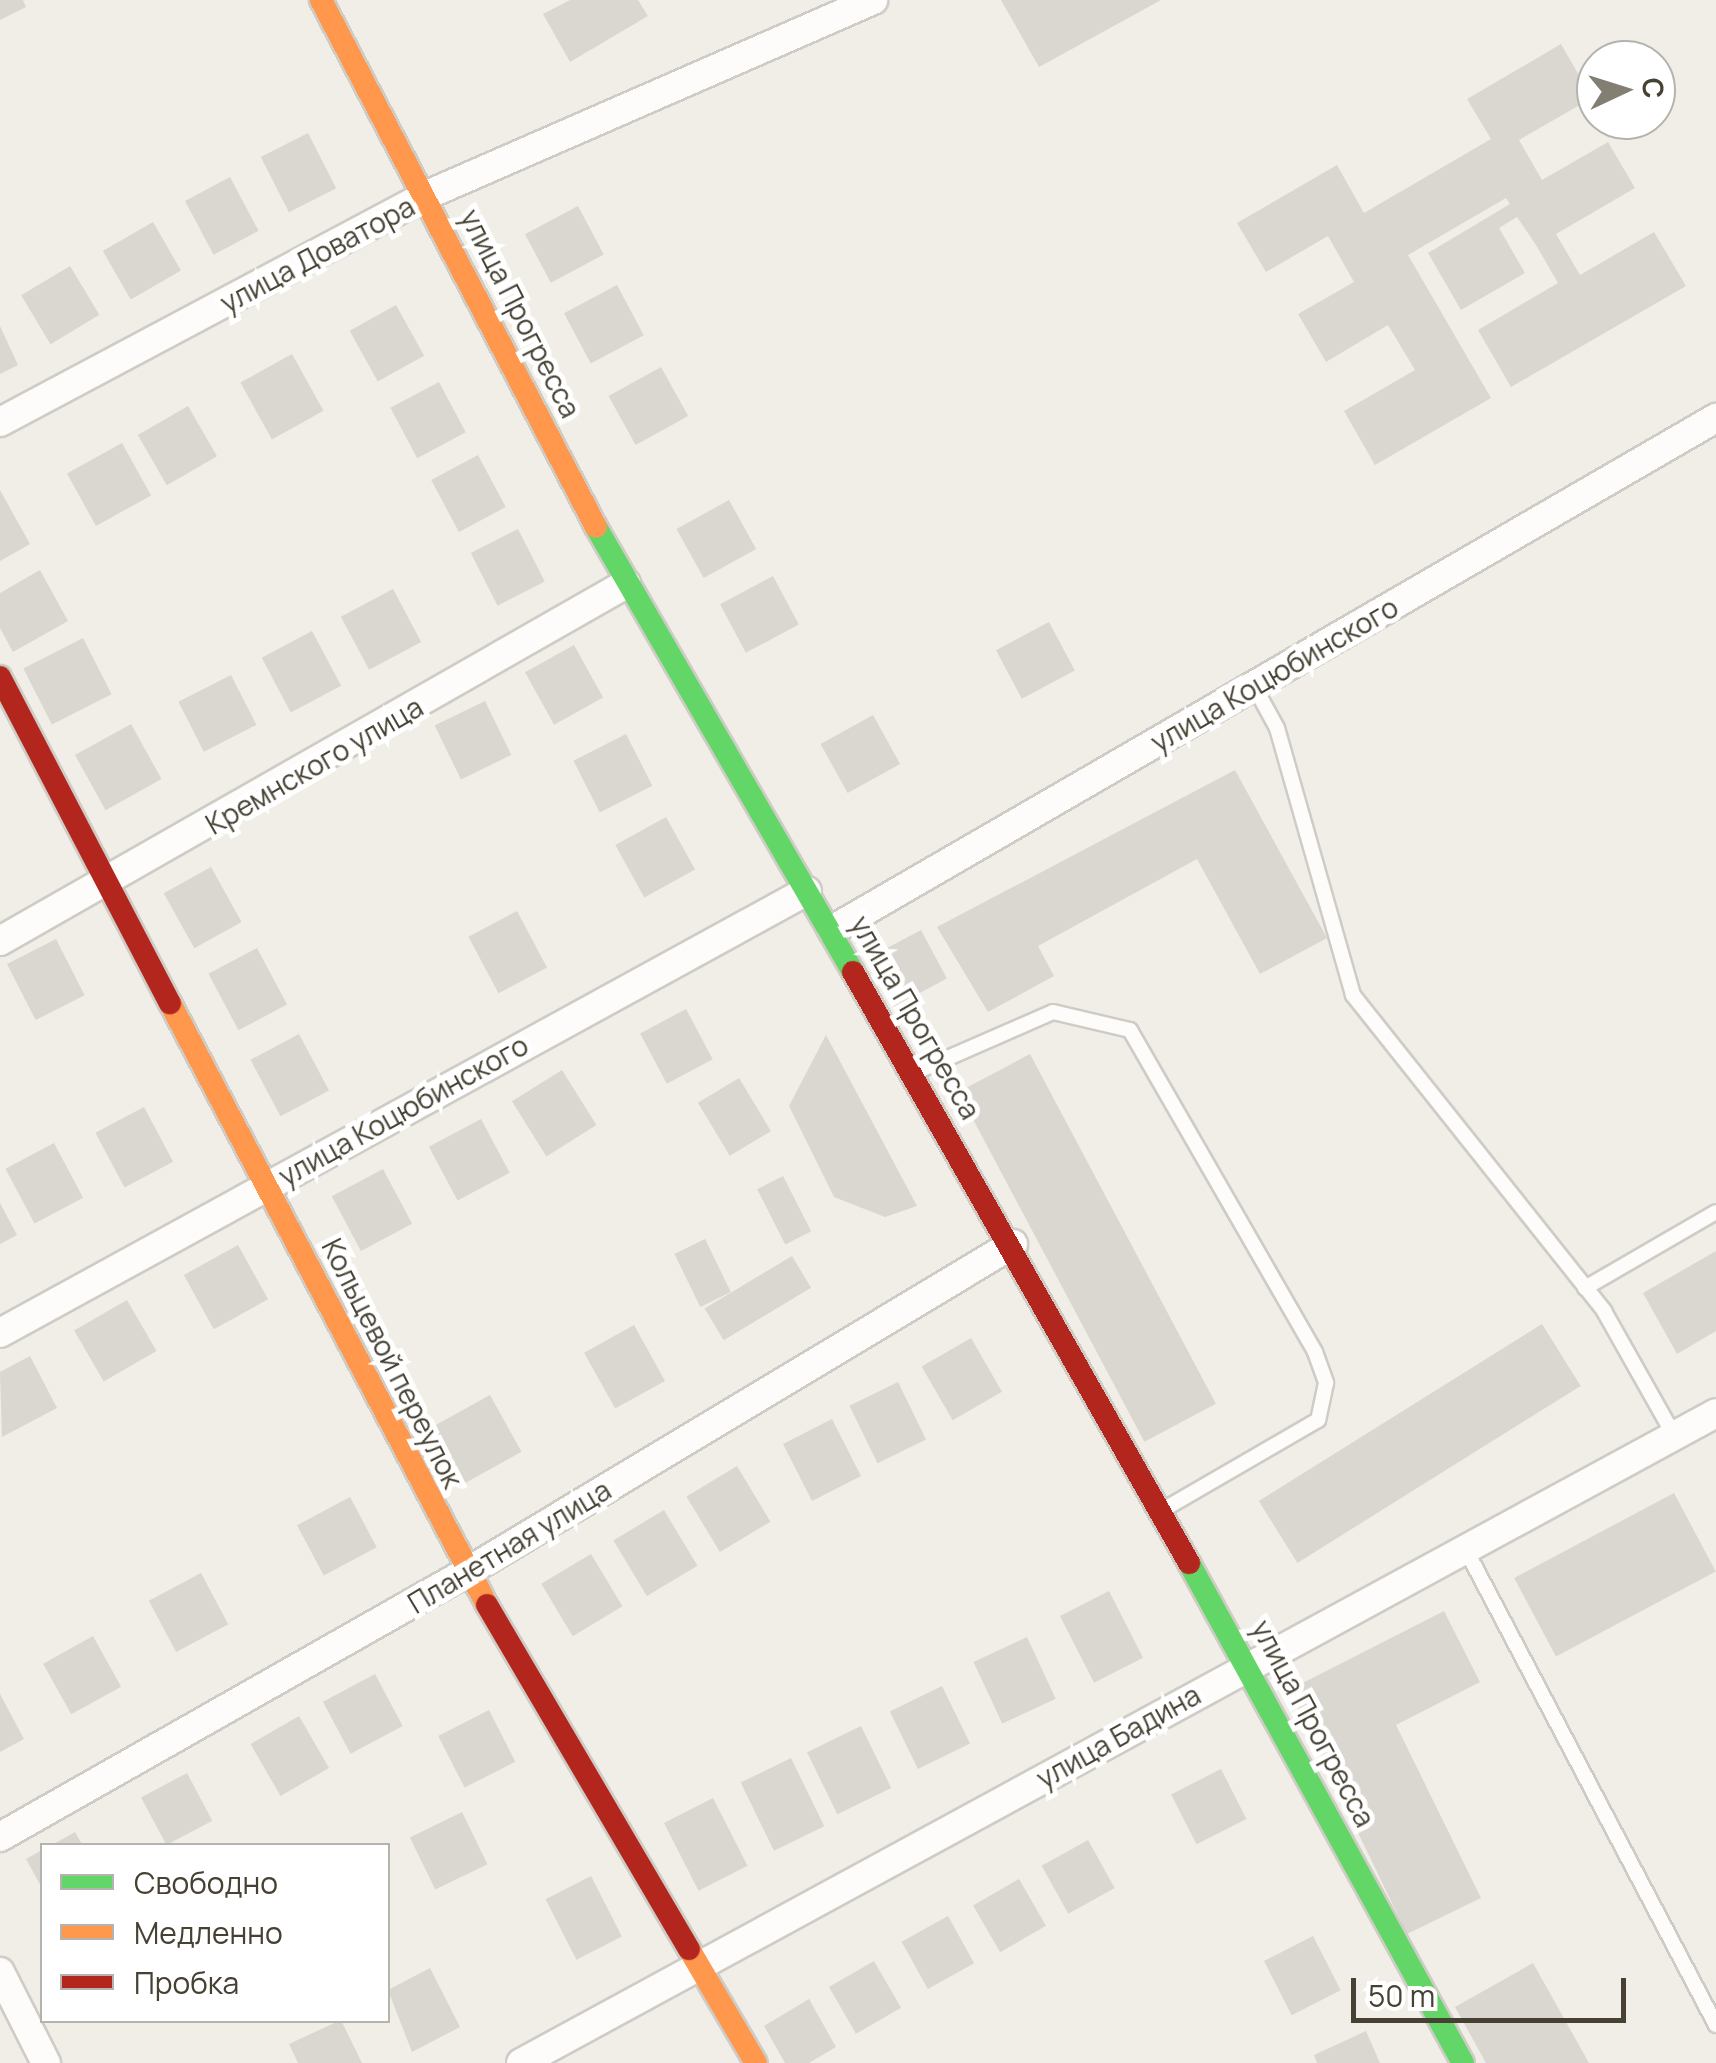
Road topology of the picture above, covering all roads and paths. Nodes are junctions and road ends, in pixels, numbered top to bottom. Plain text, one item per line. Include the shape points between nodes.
1 (321, 0) edge
2 (874, 0) edge
3 (427, 195) junction
4 (1716, 418) edge
5 (0, 422) edge
6 (626, 584) junction
7 (0, 677) edge
8 (1254, 686) junction
9 (107, 885) junction
10 (808, 891) junction
11 (832, 930) junction
12 (0, 940) edge
13 (914, 1072) junction
14 (267, 1185) junction
15 (1716, 1212) edge
16 (1013, 1244) junction
17 (1585, 1288) junction
18 (0, 1332) edge
19 (1716, 1413) edge
20 (1674, 1435) junction
21 (1162, 1510) junction
22 (1464, 1546) junction
23 (467, 1572) junction
24 (1248, 1663) junction
25 (0, 1837) edge
26 (706, 1964) junction
27 (0, 1972) edge
28 (1716, 2025) edge
29 (46, 2063) edge
30 (521, 2063) edge
31 (756, 2063) edge
32 (1463, 2063) edge

1 - 3 street, улица Прогресса
2 - 3 street, улица Доватора
3 - 5 street, улица Доватора
3 - 6 street, улица Прогресса
4 - 8 street, улица Коцюбинского
6 - 9 street, Кремнского улица
6 - 10 street, улица Прогресса
7 - 9 street, Кольцевой переулок
8 - 11 street, улица Коцюбинского
8 - 17 lane via 1277,728 1353,995
9 - 12 street, Кремнского улица
9 - 14 street, Кольцевой переулок
10 - 11 street, улица Прогресса
10 - 14 street, улица Коцюбинского
11 - 13 street, улица Прогресса
13 - 16 street, улица Прогресса
13 - 21 lane via 1053,1012 1130,1030 1315,1352 1326,1383 1318,1420
14 - 18 street, улица Коцюбинского
14 - 23 street, Кольцевой переулок
15 - 17 lane
16 - 21 street, улица Прогресса
16 - 23 street, Планетная улица
17 - 20 lane
19 - 20 street, улица Бадина
20 - 22 street, улица Бадина
21 - 24 street, улица Прогресса
22 - 24 street, улица Бадина
22 - 28 lane
23 - 25 street, Планетная улица
23 - 26 street, Кольцевой переулок
24 - 26 street, улица Бадина
24 - 32 street, улица Прогресса
26 - 30 street, улица Бадина
26 - 31 street, Кольцевой переулок
27 - 29 street

